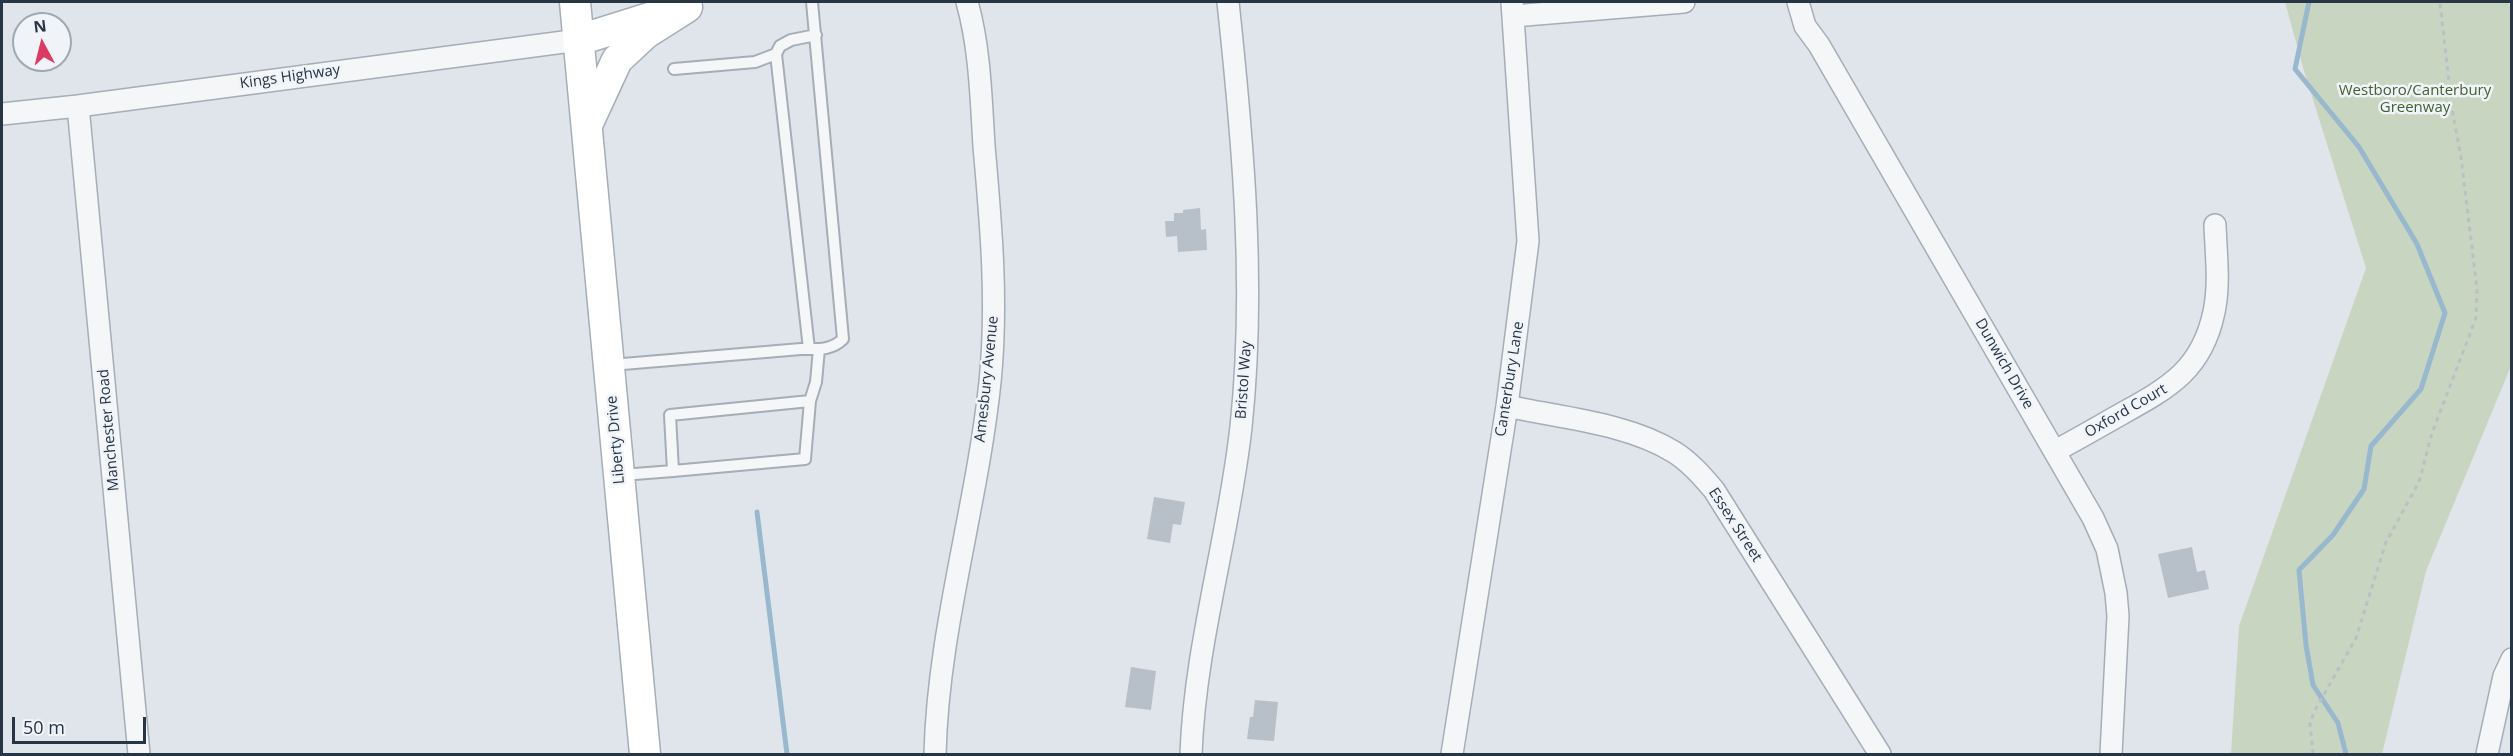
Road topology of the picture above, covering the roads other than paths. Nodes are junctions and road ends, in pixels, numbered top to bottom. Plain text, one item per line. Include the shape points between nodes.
1 (575, 2) edge
2 (812, 2) edge
3 (967, 2) edge
4 (1228, 2) edge
5 (1684, 2) edge
6 (1797, 2) edge
7 (696, 4) edge
8 (1513, 9) edge
9 (816, 34) junction
10 (579, 40) junction
11 (776, 54) junction
12 (674, 69) dead end
13 (78, 106) junction
14 (2, 114) edge
15 (587, 125) junction
16 (2215, 225) dead end
17 (814, 349) junction
18 (609, 365) junction
19 (810, 401) junction
20 (1507, 406) junction
21 (2055, 452) junction
22 (673, 471) junction
23 (619, 476) junction
24 (2511, 659) edge
25 (2502, 725) edge
26 (139, 754) edge
27 (645, 754) edge
28 (935, 754) edge
29 (1191, 754) edge
30 (1452, 754) edge
31 (1880, 754) edge
32 (2110, 754) edge
33 (2487, 754) edge

1 - 10 main road, Liberty Drive
2 - 9 lane
3 - 28 street, Amesbury Avenue via 977,52 994,320 981,443 939,684
4 - 29 street, Bristol Way via 1249,281 1247,355 1232,489 1197,686
5 - 8 street
6 - 21 street, Dunwich Drive via 1805,26
7 - 10 main road
7 - 15 main road via 646,33 617,60
8 - 20 street, Canterbury Lane via 1528,241
9 - 11 lane via 791,40 780,46
9 - 17 lane via 843,339 836,346
10 - 13 street, Kings Highway
10 - 15 main road, Liberty Drive
11 - 12 lane via 755,62
11 - 17 lane
13 - 14 street, Kings Highway
13 - 26 street, Manchester Road
15 - 18 main road, Liberty Drive
16 - 21 street, Oxford Court via 2214,312 2197,355 2167,389
17 - 18 lane
17 - 19 lane via 816,382
18 - 23 main road, Liberty Drive
19 - 22 lane via 805,459
19 - 22 lane via 670,416
20 - 30 street, Canterbury Lane
20 - 31 street, Essex Street via 1628,432 1676,453 1697,470 1714,490
21 - 32 street, Dunwich Drive via 2093,518 2113,571 2118,616
22 - 23 lane
23 - 27 main road, Liberty Drive
24 - 25 street via 2504,676
25 - 33 street

